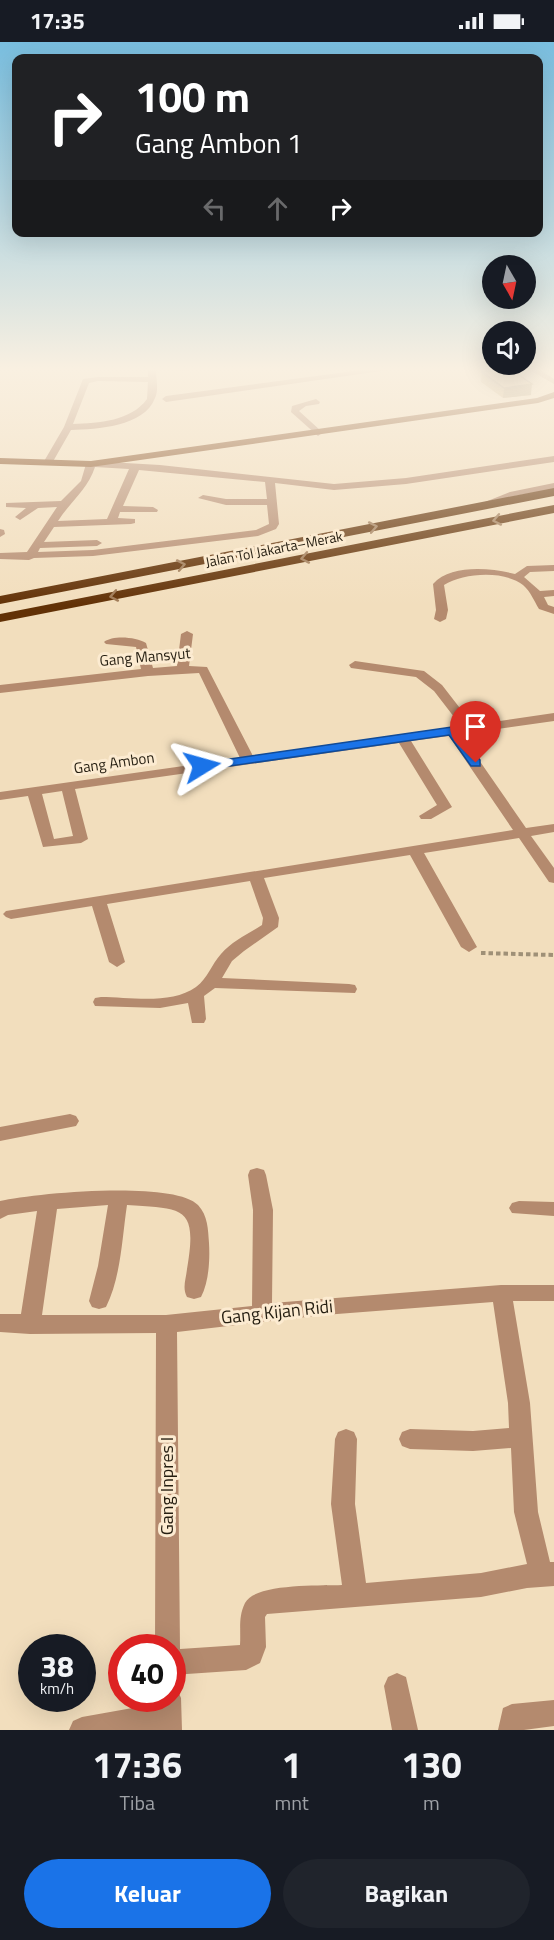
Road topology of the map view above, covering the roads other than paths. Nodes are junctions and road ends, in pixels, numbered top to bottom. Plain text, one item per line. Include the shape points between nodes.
1 (57, 448) edge
2 (210, 448) edge
3 (554, 459) edge
4 (0, 461) edge
5 (48, 463) junction
6 (91, 464) junction
7 (135, 467) junction
8 (270, 480) junction
9 (554, 486) edge
10 (554, 492) edge
11 (203, 498) dead end
12 (271, 502) junction
13 (64, 504) junction
14 (10, 505) dead end
15 (36, 505) junction
16 (480, 506) junction
17 (117, 509) junction
18 (554, 509) edge
19 (153, 510) dead end
20 (20, 517) dead end
21 (112, 520) junction
22 (131, 521) dead end
23 (50, 524) junction
24 (127, 542) dead end
25 (37, 545) junction
26 (0, 556) edge
27 (29, 557) junction
28 (554, 568) edge
29 (517, 578) junction
30 (554, 593) edge
31 (537, 594) junction
32 (0, 600) edge
33 (554, 611) edge
34 (0, 618) edge
35 (440, 619) dead end
36 (187, 634) dead end
37 (110, 642) dead end
38 (355, 665) dead end
39 (183, 669) junction
40 (148, 672) junction
41 (0, 689) edge
42 (554, 717) edge
43 (469, 728) junction
44 (452, 731) junction
45 (402, 738) junction
46 (248, 760) junction
47 (66, 786) junction
48 (34, 791) junction
49 (0, 796) edge
50 (426, 816) dead end
51 (554, 828) edge
52 (523, 832) junction
53 (414, 849) junction
54 (255, 874) junction
55 (554, 879) edge
56 (98, 900) junction
57 (11, 914) dead end
58 (470, 947) road end
59 (117, 962) dead end
60 (212, 983) junction
61 (349, 989) dead end
62 (196, 996) junction
63 (101, 1002) dead end
64 (198, 1019) dead end
65 (70, 1121) dead end
66 (0, 1134) edge
67 (257, 1175) dead end
68 (119, 1197) junction
69 (48, 1202) junction
70 (519, 1208) dead end
71 (554, 1209) edge
72 (0, 1211) edge
73 (194, 1291) dead end
74 (501, 1293) junction
75 (554, 1293) edge
76 (99, 1301) dead end
77 (262, 1312) junction
78 (0, 1323) edge
79 (166, 1324) junction
80 (30, 1325) junction
81 (520, 1437) junction
82 (346, 1439) dead end
83 (410, 1439) dead end
84 (547, 1573) edge
85 (356, 1596) junction
86 (168, 1634) edge
87 (186, 1661) edge
88 (397, 1686) dead end
89 (554, 1713) edge
90 (168, 1714) edge
91 (82, 1730) edge
92 (405, 1730) edge
93 (511, 1730) edge

1 - 5 street
2 - 6 main road
3 - 8 street via 406,481 334,487
4 - 5 main road
5 - 6 main road
6 - 7 street
6 - 13 street via 85,482
7 - 8 street
7 - 17 street
8 - 12 street
9 - 16 street
10 - 16 highway, Jalan Tol Jakarta–Merak
11 - 12 street
12 - 27 street via 274,524 258,533
13 - 15 street
13 - 23 street
14 - 15 street
15 - 20 street
32 -> 16 highway, Jalan Tol Jakarta–Merak
17 - 19 street
17 - 21 street
18 -> 34 highway, Jalan Tol Jakarta–Merak
21 - 22 street
21 - 23 street
23 - 25 street
24 - 25 street
25 - 27 street
26 - 27 street
28 - 29 street via 527,570
29 - 31 street
29 - 35 street via 484,573 446,577 438,584
30 - 31 street
31 - 33 street via 543,606
36 - 39 street
37 - 40 street via 142,645
38 - 43 street via 420,674 438,688
39 - 40 street, Gang Mansyut
39 - 46 street, Gang Mansyut via 204,670 207,674
40 - 41 street, Gang Mansyut
42 - 43 street, Gang Ambon
43 - 44 street, Gang Ambon
44 - 45 street, Gang Ambon
44 - 52 street
45 - 46 street, Gang Ambon
45 - 50 street via 445,807
46 - 47 street, Gang Ambon
47 - 48 street, Gang Ambon
47 - 48 street via 81,839 48,844
48 - 49 street, Gang Ambon
51 - 52 street
52 - 53 street
52 - 55 street
53 - 54 street
53 - 58 street
54 - 56 street
54 - 60 street via 271,918 270,927 226,958
56 - 57 street
56 - 59 street
60 - 61 street
60 - 62 street
62 - 63 street via 178,1001
62 - 64 street
65 - 66 street
67 - 77 street via 263,1210
68 - 69 street
68 - 73 street via 177,1202 190,1209 198,1221 200,1252
68 - 76 street
69 - 72 street
69 - 80 street
70 - 71 street
74 - 75 street, Gang Kijan Ridi
74 - 77 street, Gang Kijan Ridi
74 - 81 street
77 - 79 street, Gang Kijan Ridi
78 - 80 street, Gang Kijan Ridi
79 - 80 street, Gang Kijan Ridi
79 - 86 street, Gang Inpres I
81 - 83 street via 473,1441
81 - 84 street via 525,1512
82 - 85 street via 343,1504
84 - 85 street via 506,1582
85 - 87 street via 256,1605 252,1611 251,1654
88 - 92 street
89 - 93 street via 512,1716
90 - 91 street

